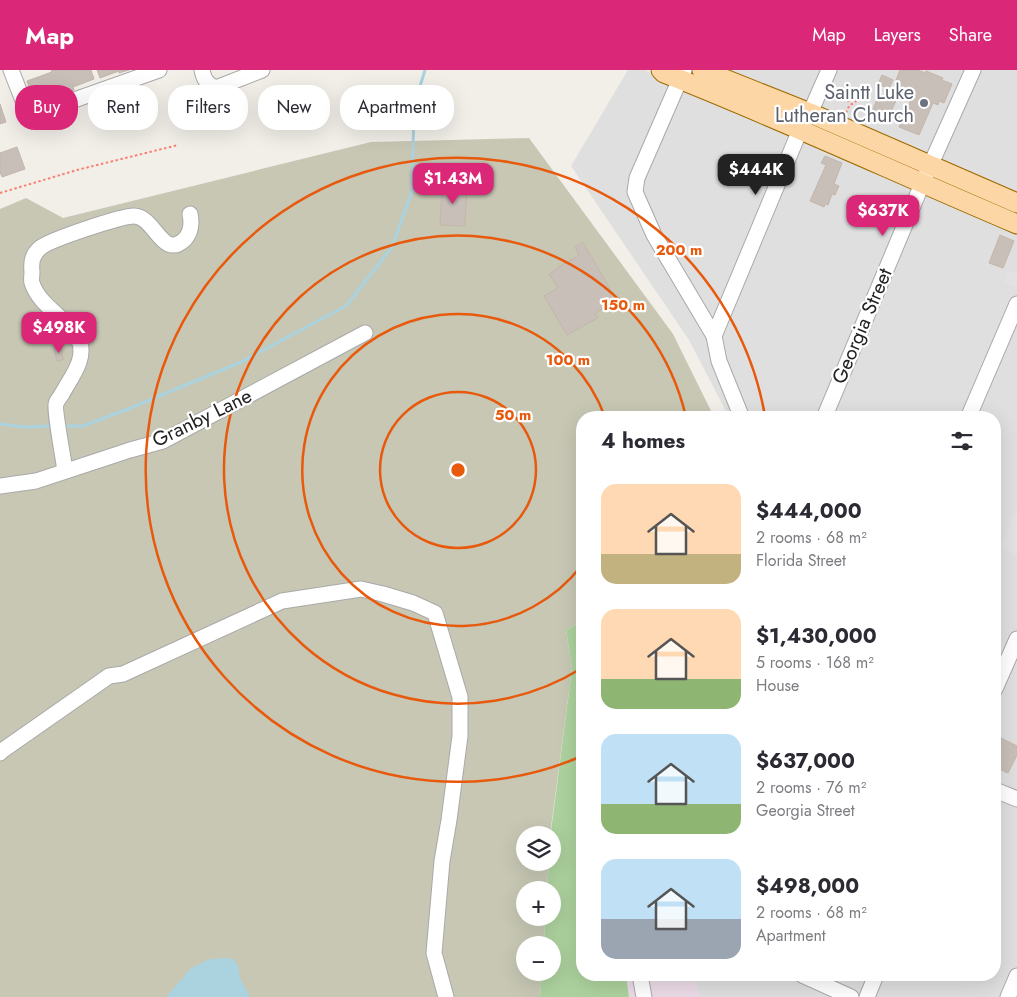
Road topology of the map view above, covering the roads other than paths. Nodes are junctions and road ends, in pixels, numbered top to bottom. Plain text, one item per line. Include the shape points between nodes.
1 (11, 70) edge
2 (159, 70) edge
3 (202, 70) edge
4 (262, 70) edge
5 (660, 70) edge
6 (702, 70) edge
7 (829, 70) edge
8 (973, 70) edge
9 (682, 74) edge
10 (810, 113) junction
11 (800, 130) junction
12 (931, 166) junction
13 (922, 184) junction
14 (1017, 203) edge
15 (190, 214) dead end
16 (1017, 224) edge
17 (1017, 304) edge
18 (365, 333) dead end
19 (714, 336) junction
20 (739, 411) edge
21 (827, 411) edge
22 (971, 411) edge
23 (64, 466) junction
24 (0, 486) edge
25 (1017, 639) edge
26 (1001, 675) edge
27 (0, 753) edge
28 (1001, 792) edge
29 (1017, 799) edge
30 (1017, 976) edge
31 (641, 981) edge
32 (815, 981) edge
33 (874, 981) edge
34 (446, 997) edge
35 (644, 997) edge
36 (851, 997) edge
37 (867, 997) edge
38 (1008, 997) edge

1 - 2 street via 29,116
3 - 4 street via 208,84 216,88
5 - 9 main road
6 - 10 main road
7 - 10 street
8 - 12 street, Georgia Street
9 - 11 main road
9 - 19 street via 637,178 636,192 654,235
10 - 11 street
10 - 12 main road
11 - 13 main road
11 - 19 street
12 - 13 street, Georgia Street
12 - 14 main road
13 - 16 main road
13 - 21 street, Georgia Street
15 - 23 street via 192,223 188,235 180,243 170,245 163,242 144,219 134,216 64,237 40,248 31,261 32,283 42,302 78,338 82,352 79,364 55,405
17 - 22 street
18 - 23 street, Granby Lane via 163,441
19 - 20 street via 719,361
23 - 24 street, Granby Lane via 36,481
25 - 26 street
27 - 34 street via 109,676 123,674 282,601 361,589 413,603 435,613 460,697 460,736 442,861 434,953
28 - 29 street
30 - 38 street
31 - 35 street
32 - 36 street
33 - 37 street

